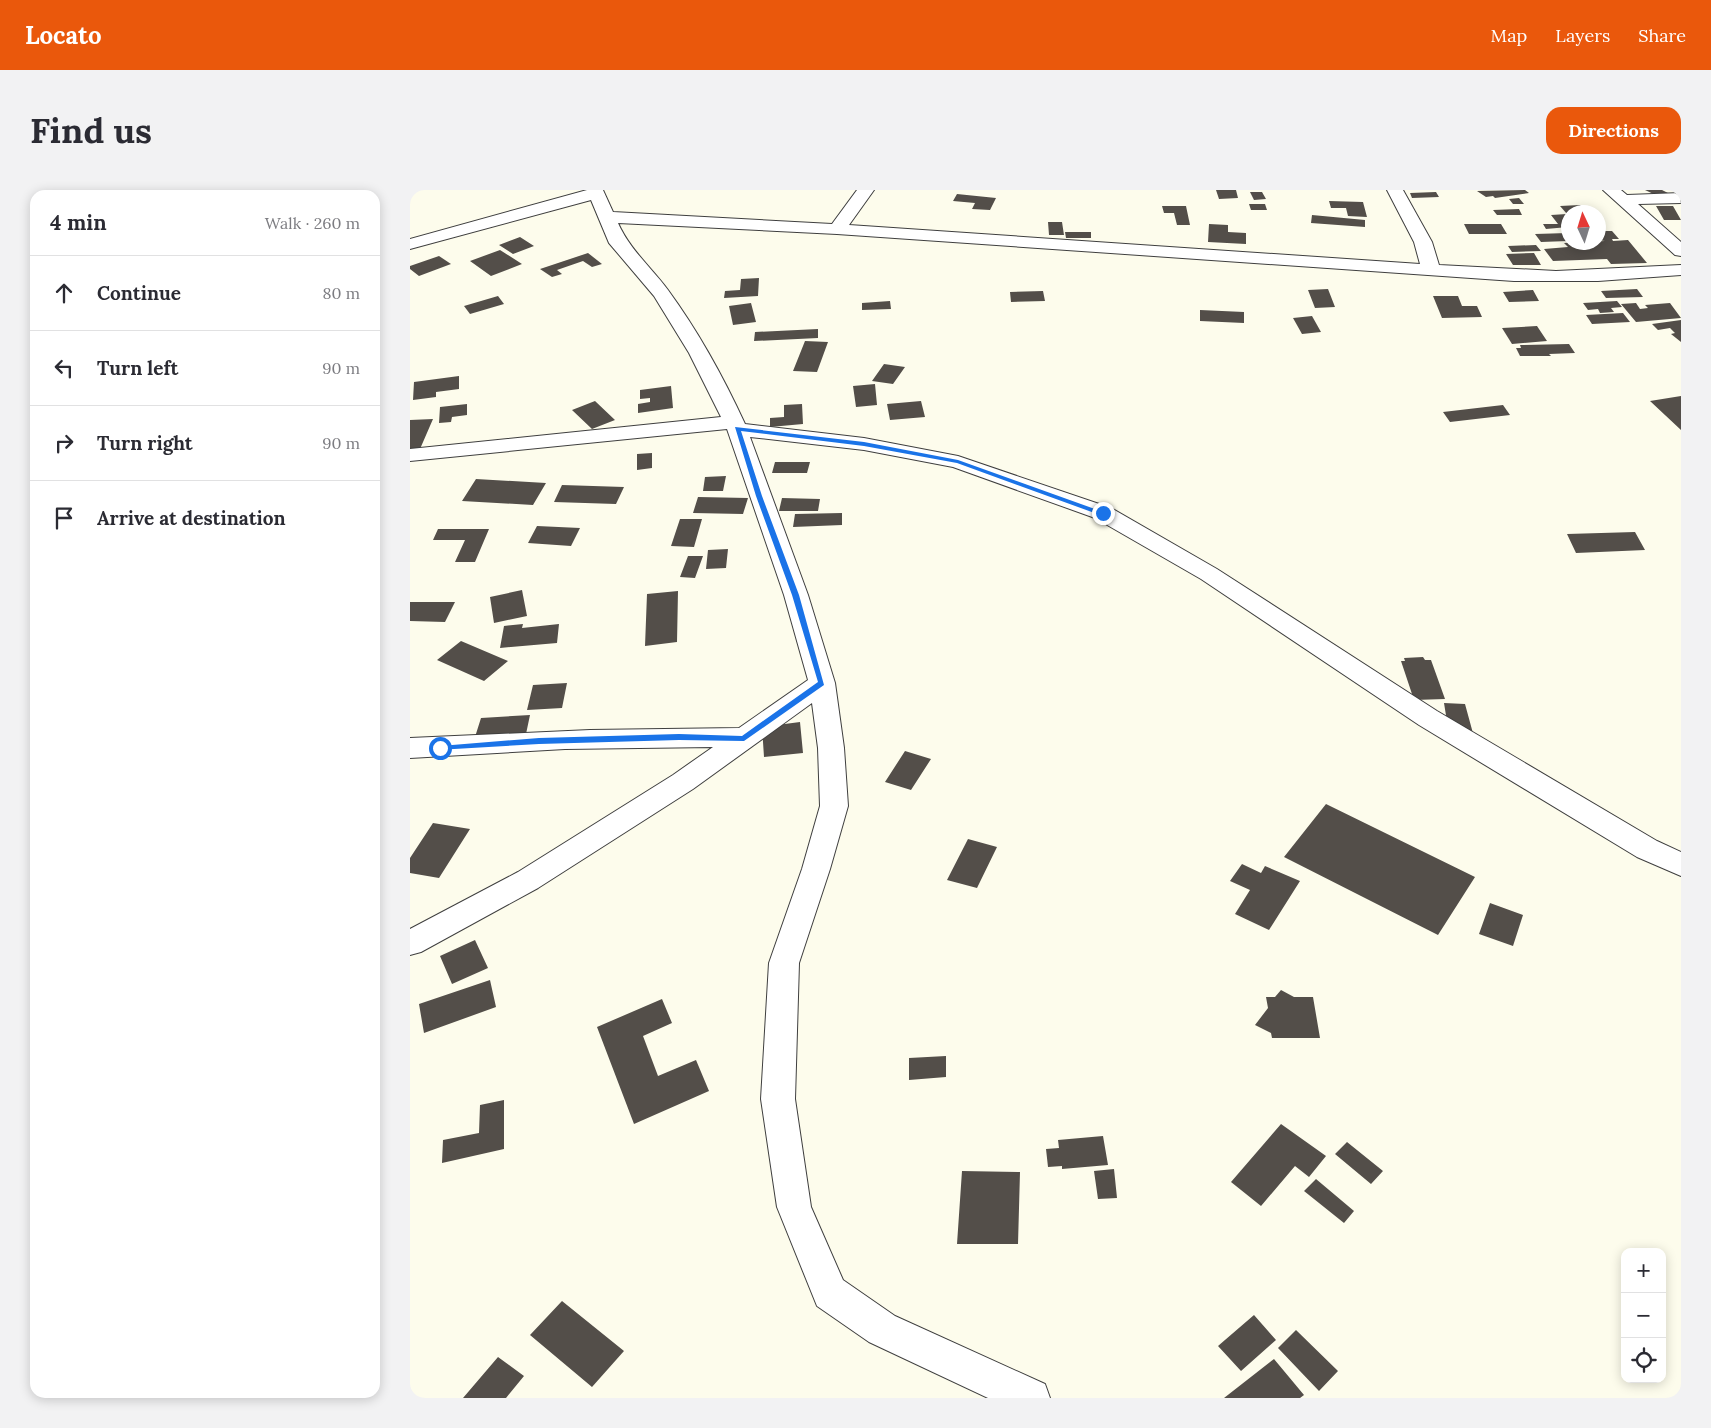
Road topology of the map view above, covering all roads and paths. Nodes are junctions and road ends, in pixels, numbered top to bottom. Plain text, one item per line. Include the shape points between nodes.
1 (866, 190) edge
2 (1395, 190) edge
3 (1616, 195) edge
4 (1681, 198) edge
5 (599, 200) edge
6 (838, 228) junction
7 (410, 244) edge
8 (1681, 251) edge
9 (1431, 270) junction
10 (1681, 270) edge
11 (736, 425) junction
12 (410, 456) edge
13 (822, 683) junction
14 (744, 738) junction
15 (410, 748) edge
16 (1681, 865) edge
17 (410, 943) edge
18 (1031, 1398) edge

1 - 6 street
2 - 9 street via 1424,242
3 - 4 street
3 - 8 street
5 - 6 street
5 - 7 street
5 - 11 street via 618,243 660,293 700,353
6 - 9 street
9 - 10 street via 1572,277 1632,276
11 - 12 street
11 - 13 street via 796,595
11 - 16 street via 958,462 1103,513 1209,574 1428,718 1647,849
13 - 14 street
13 - 18 street via 831,748 834,806 784,963 778,1099 794,1207 830,1293 882,1329
14 - 15 street via 679,737
14 - 17 street via 683,782 528,880

